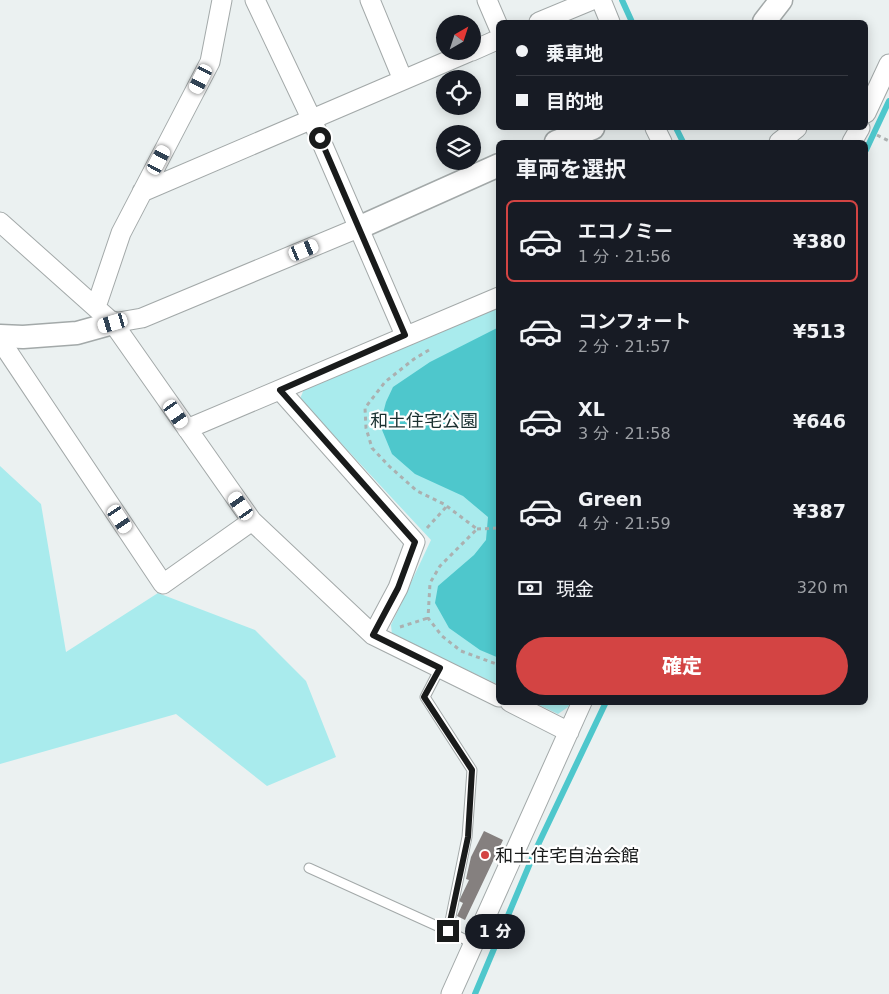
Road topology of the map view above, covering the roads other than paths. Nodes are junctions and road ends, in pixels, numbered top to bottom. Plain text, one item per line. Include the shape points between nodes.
1 (222, 0) edge
2 (255, 0) edge
3 (370, 0) edge
4 (487, 0) edge
5 (592, 0) edge
6 (601, 0) edge
7 (781, 0) edge
8 (544, 20) edge
9 (609, 20) edge
10 (766, 20) edge
11 (496, 21) edge
12 (496, 41) edge
13 (481, 47) edge
14 (451, 60) edge
15 (889, 64) edge
16 (403, 80) junction
17 (868, 109) edge
18 (312, 120) junction
19 (588, 130) edge
20 (795, 130) edge
21 (561, 140) edge
22 (782, 140) edge
23 (496, 167) edge
24 (142, 192) junction
25 (0, 222) edge
26 (358, 228) junction
27 (496, 298) edge
28 (96, 307) junction
29 (113, 323) junction
30 (405, 335) junction
31 (0, 336) edge
32 (0, 340) edge
33 (280, 390) junction
34 (187, 429) junction
35 (252, 521) junction
36 (373, 635) junction
37 (440, 668) junction
38 (496, 696) edge
39 (516, 705) edge
40 (581, 705) edge
41 (569, 732) junction
42 (308, 868) dead end
43 (448, 931) junction
44 (474, 944) junction
45 (451, 994) edge

1 - 24 street via 210,62
2 - 18 street
3 - 16 street
4 - 11 street
5 - 8 street
6 - 9 street
7 - 10 street
12 - 13 street
14 - 16 street
15 - 17 street
16 - 18 street
18 - 24 street
18 - 26 street
19 - 21 street
20 - 22 street
23 - 26 street
24 - 28 street via 121,233
25 - 28 street
26 - 29 street via 142,318
26 - 30 street
27 - 30 street
28 - 29 street
29 - 31 street via 77,333
29 - 34 street
30 - 33 street
32 - 35 street via 163,584
33 - 34 street
33 - 36 street via 415,542 398,588
34 - 35 street
35 - 36 street
36 - 37 street
37 - 38 street
37 - 43 lane via 424,697 472,770 468,837
39 - 41 street
40 - 41 street
41 - 44 street
42 - 43 lane
43 - 44 lane
44 - 45 street

